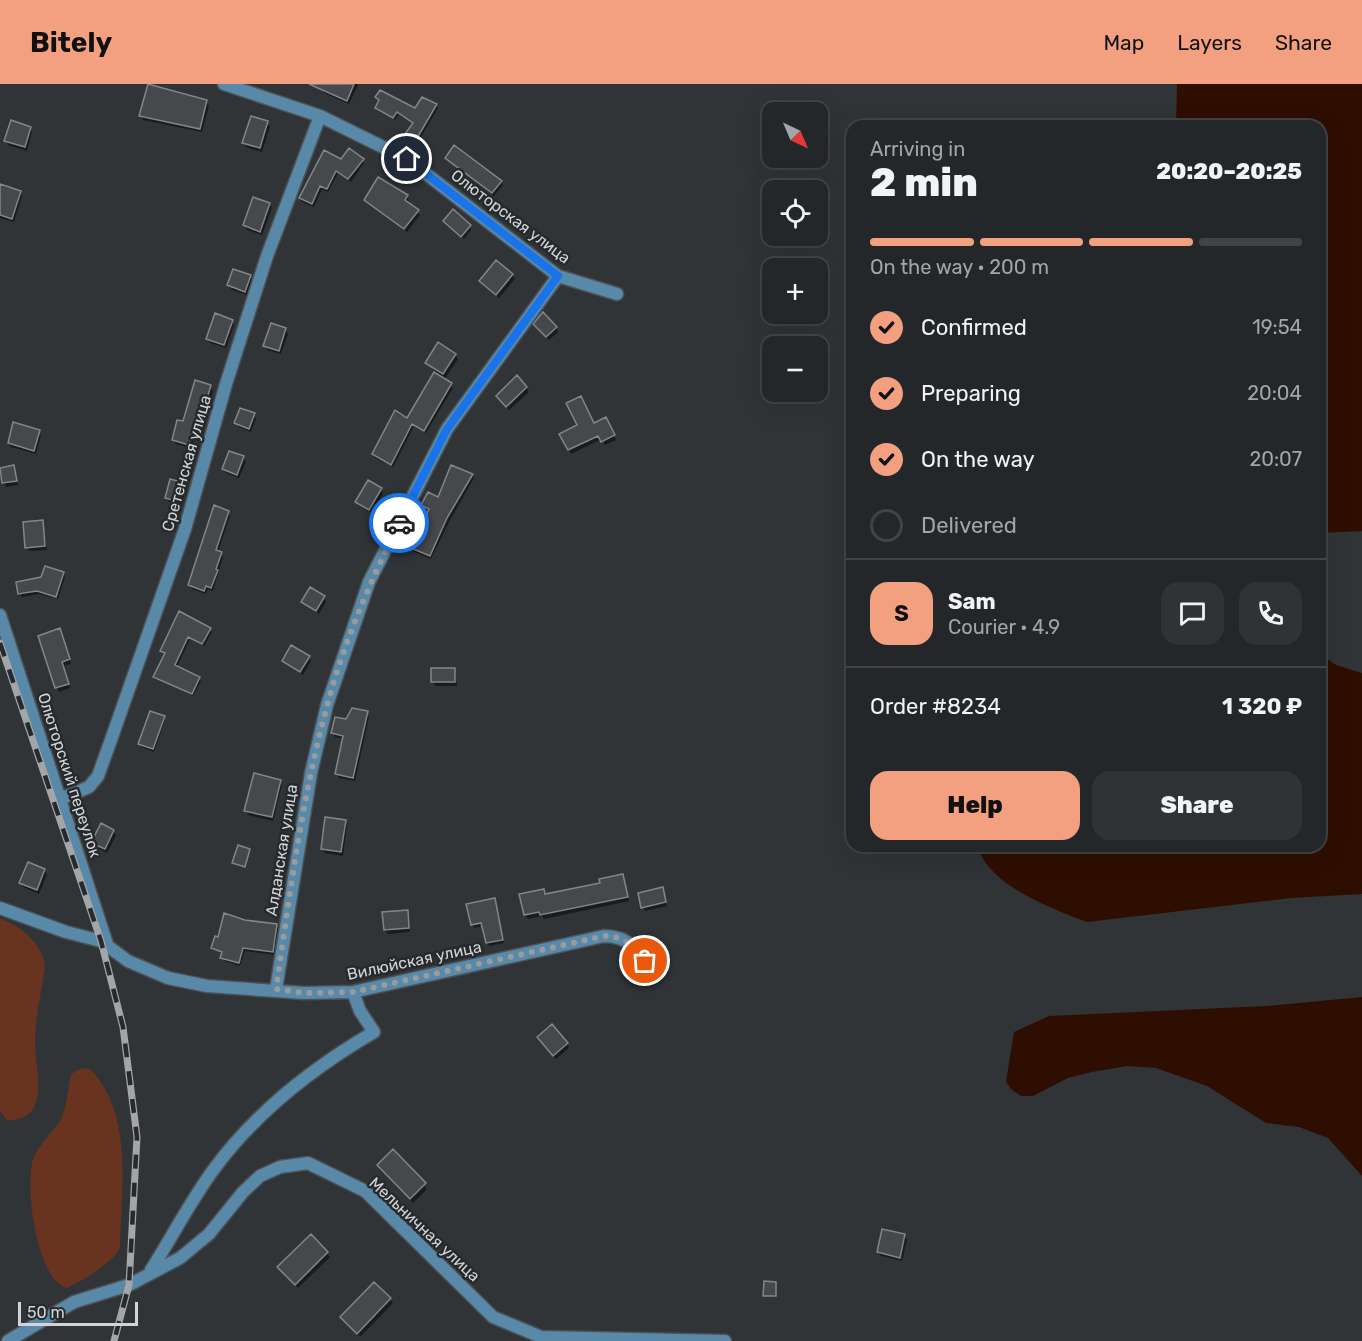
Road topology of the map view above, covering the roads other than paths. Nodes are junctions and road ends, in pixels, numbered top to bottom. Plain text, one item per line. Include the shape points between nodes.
1 (224, 84) edge
2 (320, 116) junction
3 (558, 276) junction
4 (617, 294) dead end
5 (0, 615) edge
6 (60, 799) junction
7 (0, 908) edge
8 (108, 947) junction
9 (646, 974) dead end
10 (276, 989) junction
11 (353, 992) junction
12 (150, 1272) junction
13 (8, 1341) edge
14 (725, 1341) edge

1 - 2 street, Олюторская улица
2 - 3 street, Олюторская улица via 407,159
2 - 6 street, Сретенская улица via 267,256 185,529 98,776 89,787
3 - 4 street, Олюторская улица
3 - 10 street, Алданская улица via 447,429 369,582 327,705 311,773
5 - 6 street, Олюторский переулок
6 - 8 street, Олюторский переулок
7 - 8 street, Вилюйская улица via 101,941
8 - 10 street, Вилюйская улица via 128,961 168,978 207,986
9 - 11 street, Вилюйская улица via 645,961 636,948 619,938 604,936
10 - 11 street, Вилюйская улица
11 - 12 street via 374,1032 326,1060 241,1134 213,1170
12 - 13 street, Мельничная улица via 129,1285 74,1302
12 - 14 street, Мельничная улица via 180,1258 209,1234 260,1176 280,1167 308,1162 365,1191 493,1317 541,1337

